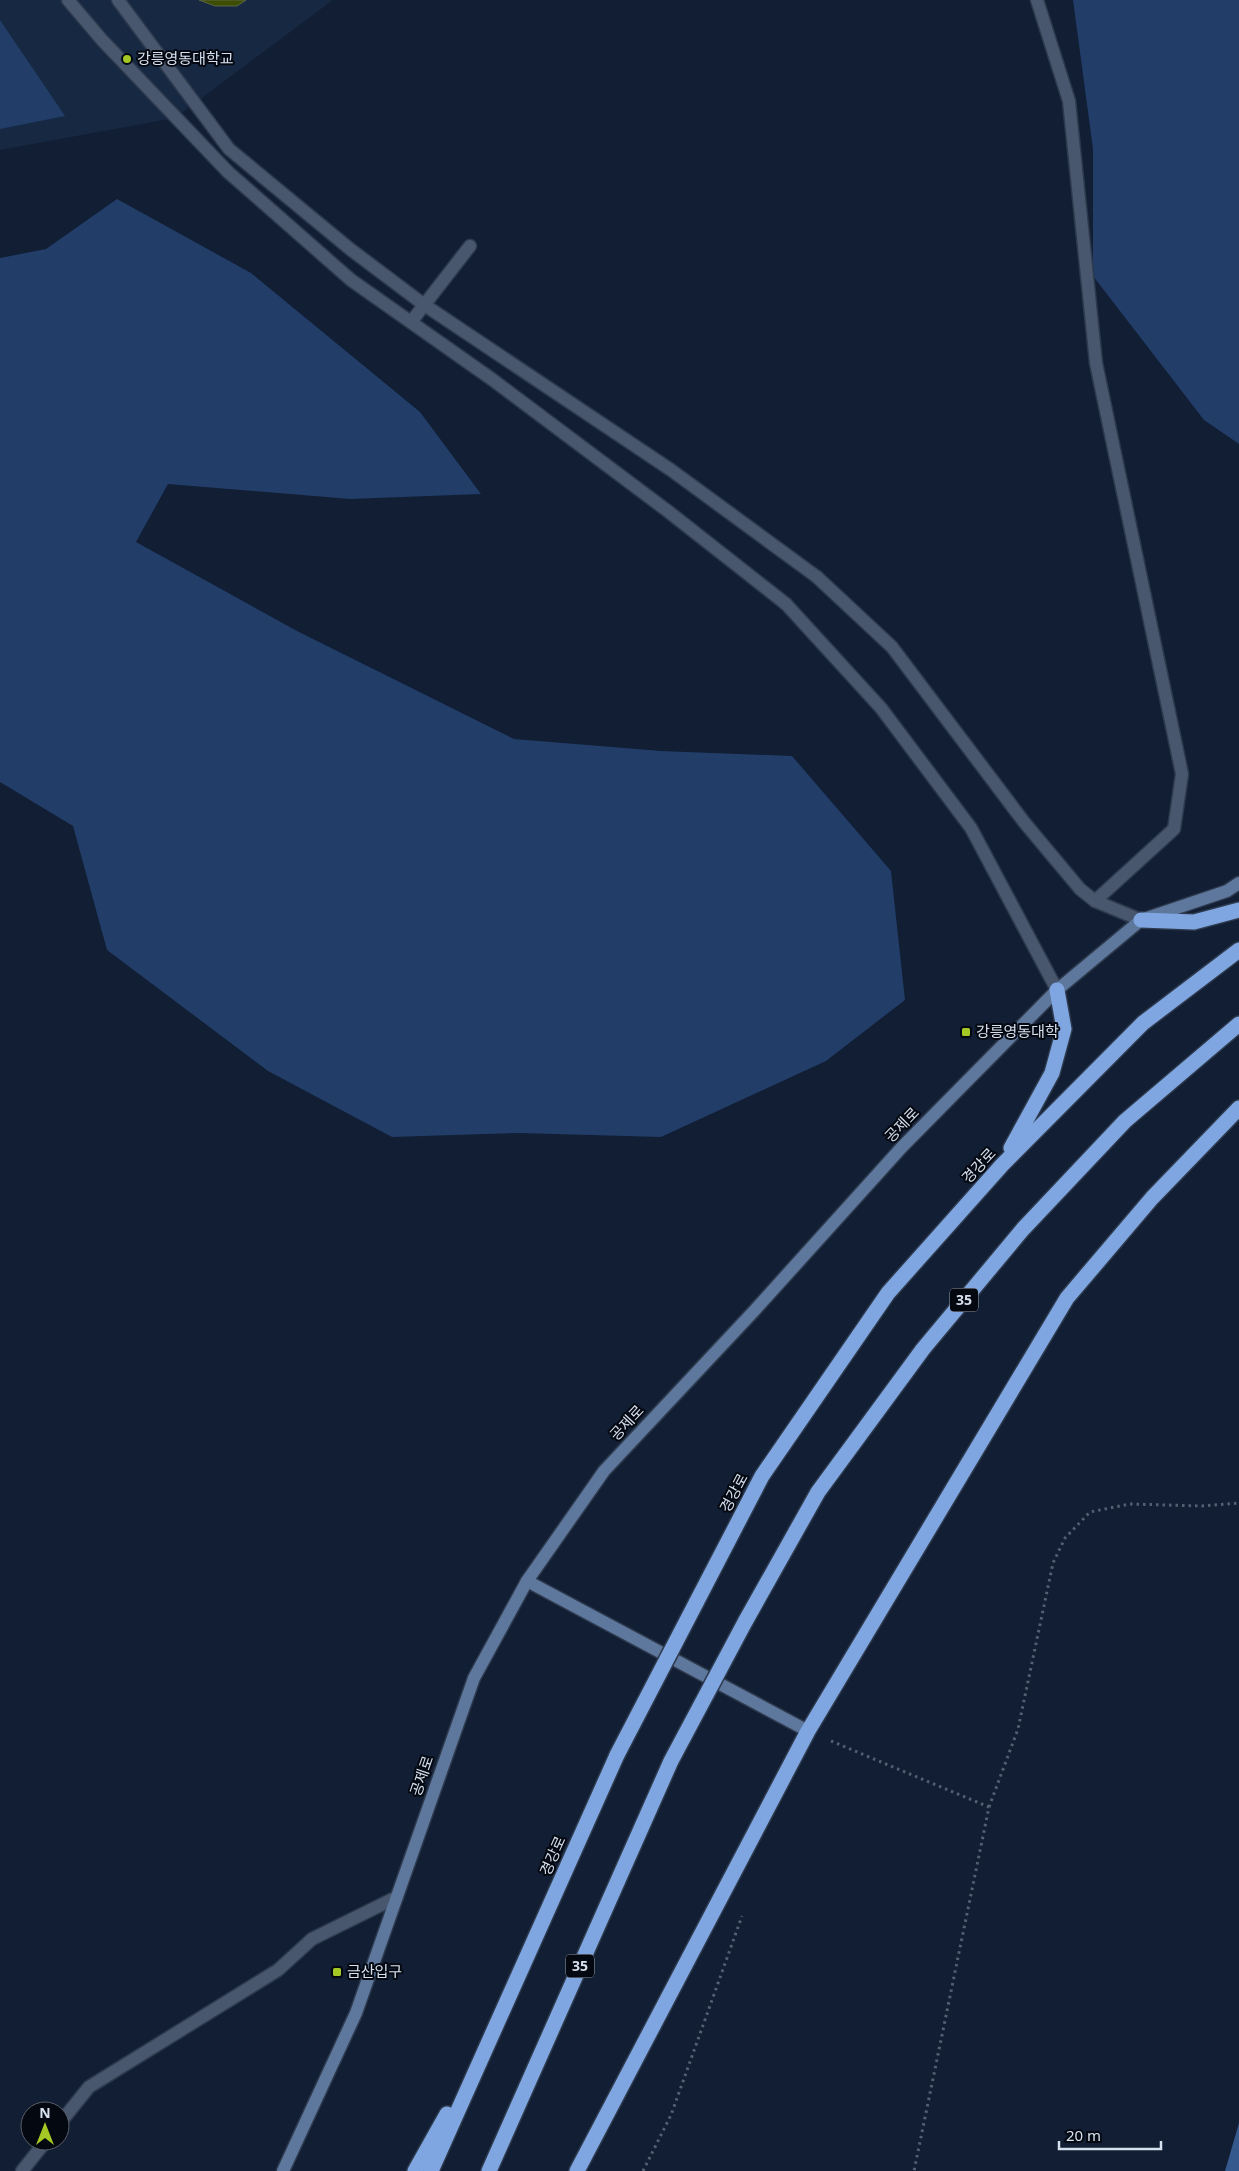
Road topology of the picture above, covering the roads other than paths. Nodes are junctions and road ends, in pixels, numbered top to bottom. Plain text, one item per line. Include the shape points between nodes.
1 (68, 0) edge
2 (118, 0) edge
3 (1038, 0) edge
4 (470, 246) dead end
5 (423, 304) junction
6 (411, 322) junction
7 (1239, 883) edge
8 (1095, 901) junction
9 (1239, 910) edge
10 (1141, 920) junction
11 (1239, 950) edge
12 (1057, 990) junction
13 (1239, 1024) edge
14 (1239, 1108) edge
15 (1002, 1165) junction
16 (527, 1581) junction
17 (808, 1731) junction
18 (397, 1897) junction
19 (490, 2039) junction
20 (70, 2111) edge
21 (38, 2151) edge
22 (22, 2171) edge
23 (283, 2171) edge
24 (415, 2171) edge
25 (431, 2171) edge
26 (489, 2171) edge
27 (577, 2171) edge

1 - 6 street via 228,172 351,280
2 - 5 street via 229,150
3 - 8 street via 1069,101 1096,364 1182,774 1174,830
4 - 5 street
5 - 6 street
5 - 8 street via 671,470 818,578 892,647 1024,822 1080,889
6 - 12 street via 525,404 786,604 881,708 971,828
7 - 10 street, 공제로 via 1227,891
8 - 10 street
9 - 10 highway via 1194,922
10 - 12 street, 공제로
11 - 15 highway, 경강로 via 1142,1022
12 - 15 highway via 1064,1029 1052,1074
12 - 16 street, 공제로 via 902,1147 604,1471
13 - 26 highway, 35, bridge via 1125,1121 1022,1229 936,1334 818,1492 671,1762
14 - 17 highway via 1152,1198 1068,1298
15 - 19 highway, 경강로, bridge via 888,1293 762,1476 616,1755
16 - 17 street
16 - 18 street, 공제로 via 474,1678
17 - 27 highway
18 - 20 street via 312,1939 278,1970 89,2087
18 - 23 street, 공제로 via 356,2013
19 - 24 highway
19 - 25 highway, 경강로
21 - 22 street

